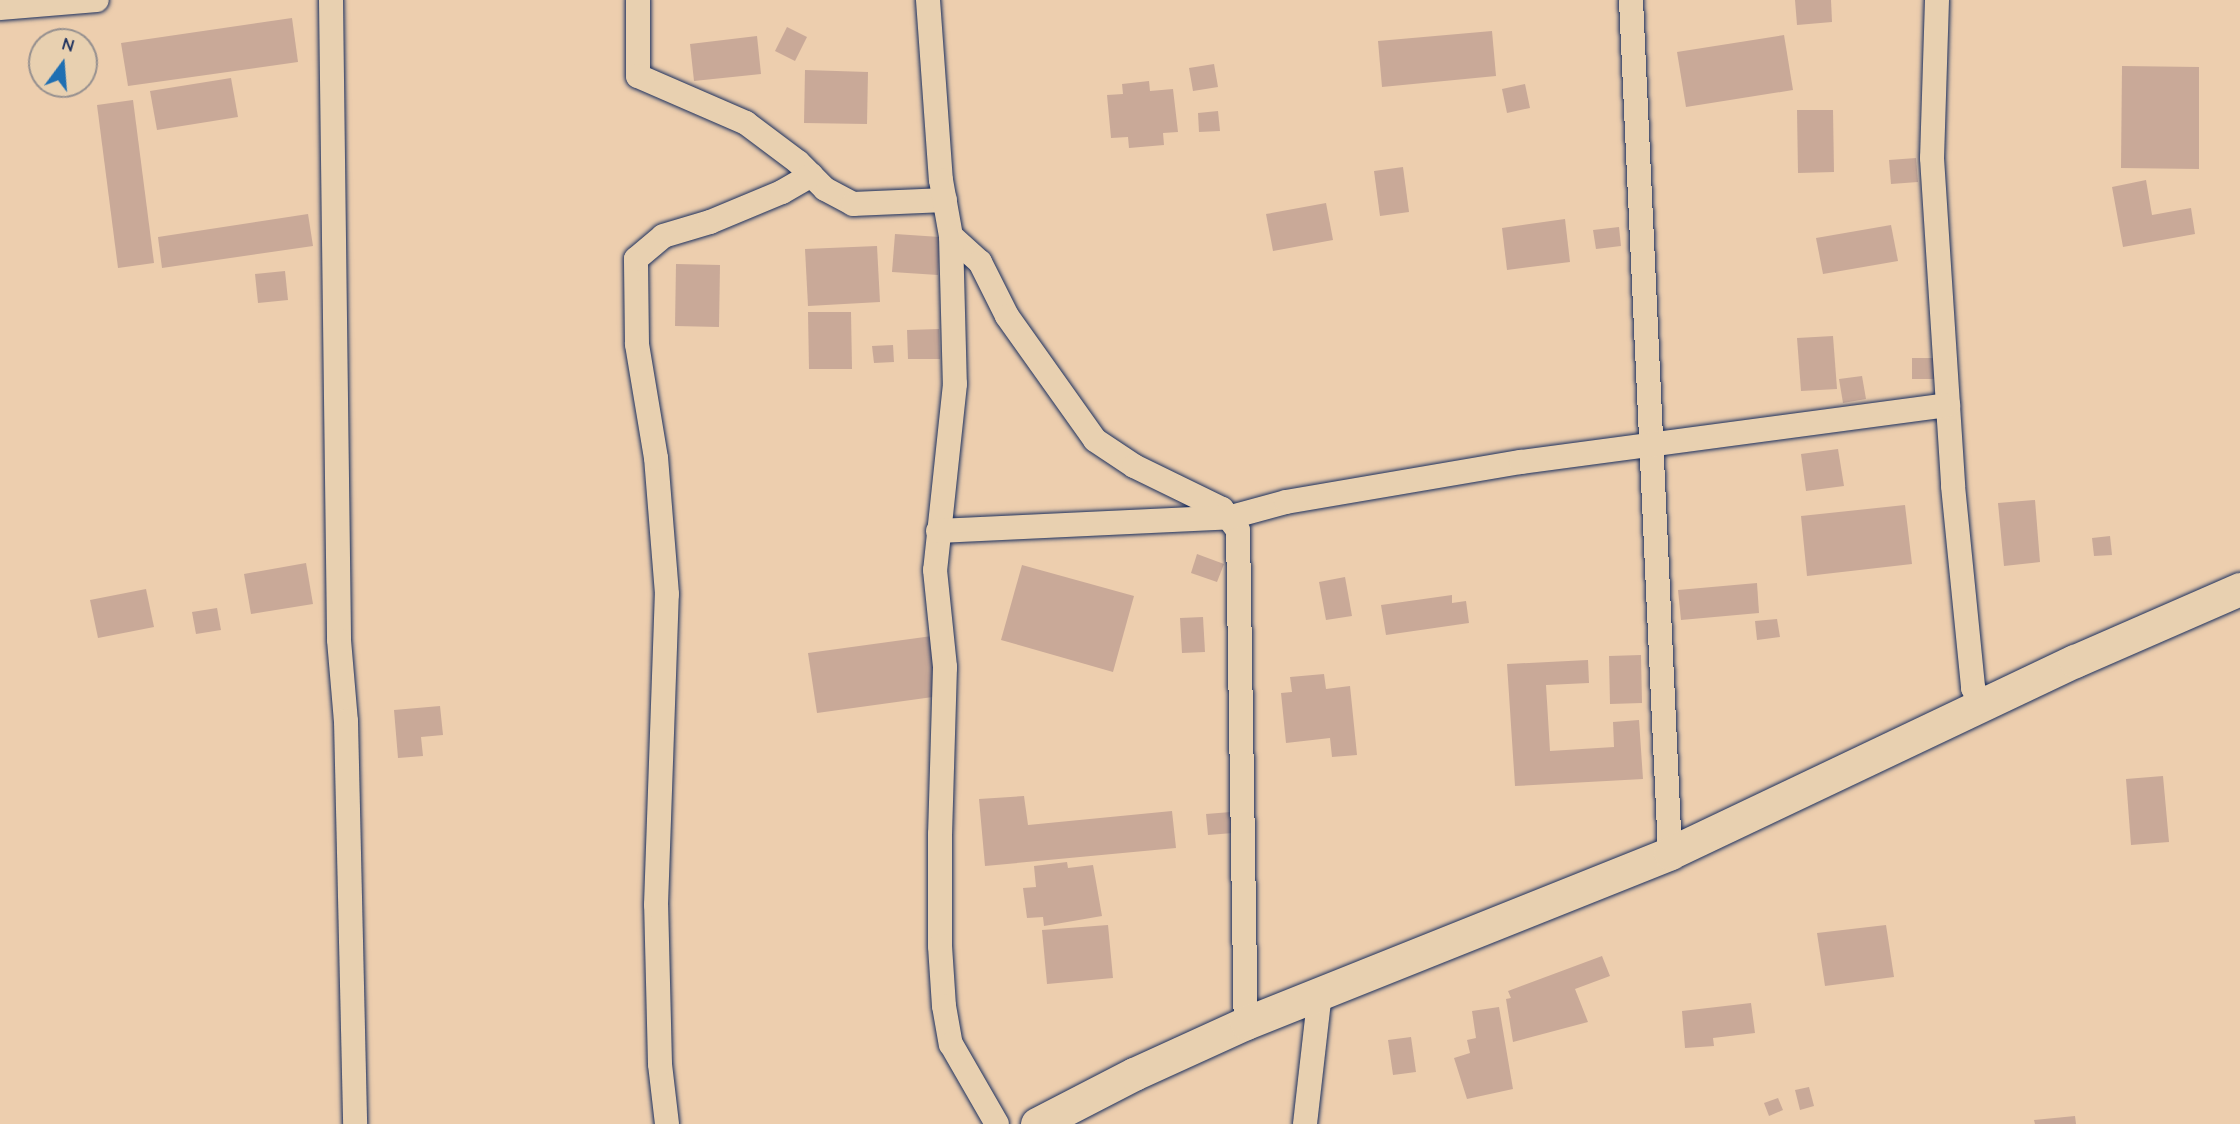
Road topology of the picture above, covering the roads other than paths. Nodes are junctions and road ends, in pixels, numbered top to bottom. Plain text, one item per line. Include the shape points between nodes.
1 (97, 0) edge
2 (331, 0) edge
3 (638, 0) edge
4 (928, 0) edge
5 (1632, 0) edge
6 (1937, 0) edge
7 (50, 2) edge
8 (0, 8) edge
9 (811, 175) junction
10 (945, 200) junction
11 (950, 236) junction
12 (1948, 405) junction
13 (1651, 444) junction
14 (1231, 517) junction
15 (938, 531) junction
16 (2240, 589) edge
17 (1982, 705) junction
18 (1670, 853) junction
19 (1320, 993) junction
20 (1246, 1023) junction
21 (355, 1124) edge
22 (667, 1124) edge
23 (998, 1124) edge
24 (1037, 1124) edge
25 (1305, 1124) edge

1 - 7 street
2 - 21 street via 339,640 346,721
3 - 9 street via 638,76 746,122
4 - 10 street
5 - 13 street
6 - 12 street via 1932,158
7 - 8 street
9 - 10 street via 825,190 853,204
9 - 22 street via 710,222 663,236 636,259 637,344 656,458 667,594 656,905 660,1063
10 - 11 street
11 - 14 street via 981,262 1021,338 1095,440
11 - 15 street via 955,384
12 - 13 street
12 - 17 street via 1973,688
13 - 14 street via 1286,502
13 - 18 street
14 - 15 street
14 - 20 street via 1238,530 1240,553
15 - 23 street via 935,570 945,667 940,834 944,1006 951,1044
16 - 17 main road
17 - 18 main road
18 - 19 main road
19 - 20 main road
19 - 25 street
20 - 24 main road

